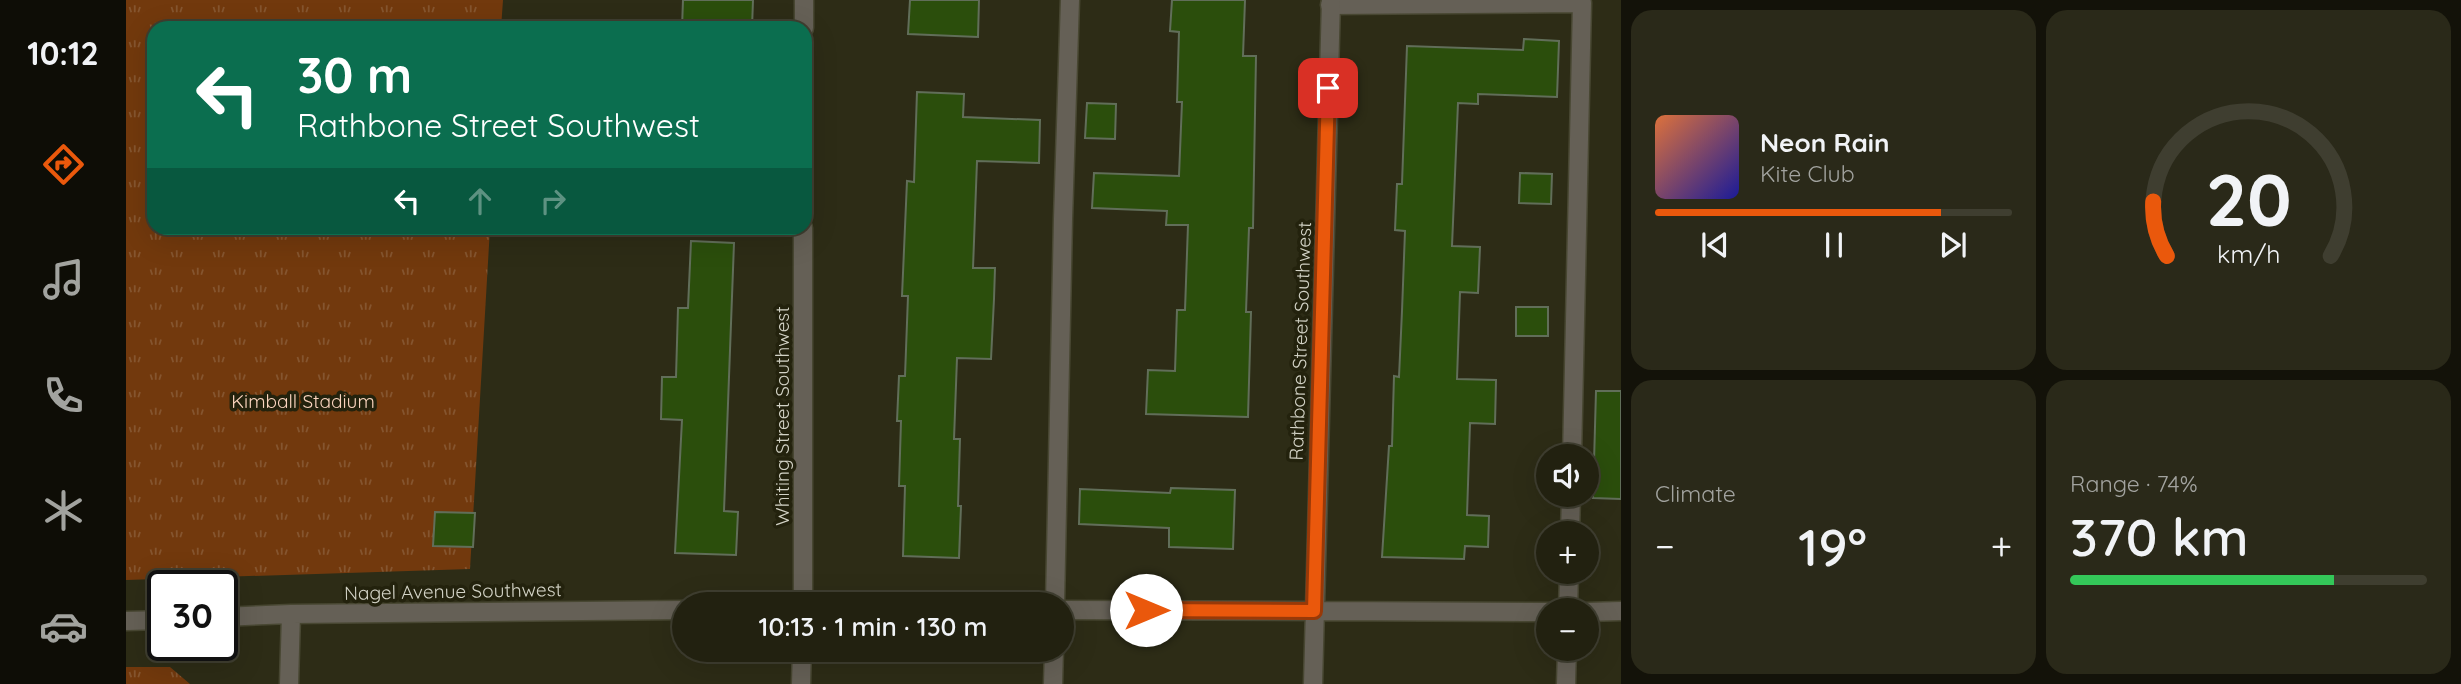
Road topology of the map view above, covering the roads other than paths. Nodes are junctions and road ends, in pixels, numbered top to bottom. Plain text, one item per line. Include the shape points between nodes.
1 (804, 0) edge
2 (1070, 0) edge
3 (1331, 2) edge
4 (804, 21) edge
5 (803, 235) edge
6 (1572, 444) edge
7 (803, 592) edge
8 (1055, 592) edge
9 (672, 610) edge
10 (1074, 610) edge
11 (1314, 611) junction
12 (1621, 611) edge
13 (1536, 612) edge
14 (1599, 612) edge
15 (291, 614) junction
16 (238, 616) edge
17 (147, 620) edge
18 (126, 621) edge
19 (1567, 661) edge
20 (802, 662) edge
21 (1054, 662) edge
22 (289, 684) edge
23 (801, 684) edge
24 (1054, 684) edge
25 (1313, 684) edge
26 (1566, 684) edge

1 - 4 street
2 - 8 street
3 - 6 street via 1582,3
3 - 11 street, Rathbone Street Southwest
5 - 7 street, Whiting Street Southwest
9 - 15 street, Nagel Avenue Southwest
10 - 11 street
11 - 13 street
11 - 25 street, Rathbone Street Southwest
12 - 14 street
15 - 16 street, Nagel Avenue Southwest
15 - 22 street
17 - 18 street
19 - 26 street
20 - 23 street
21 - 24 street

